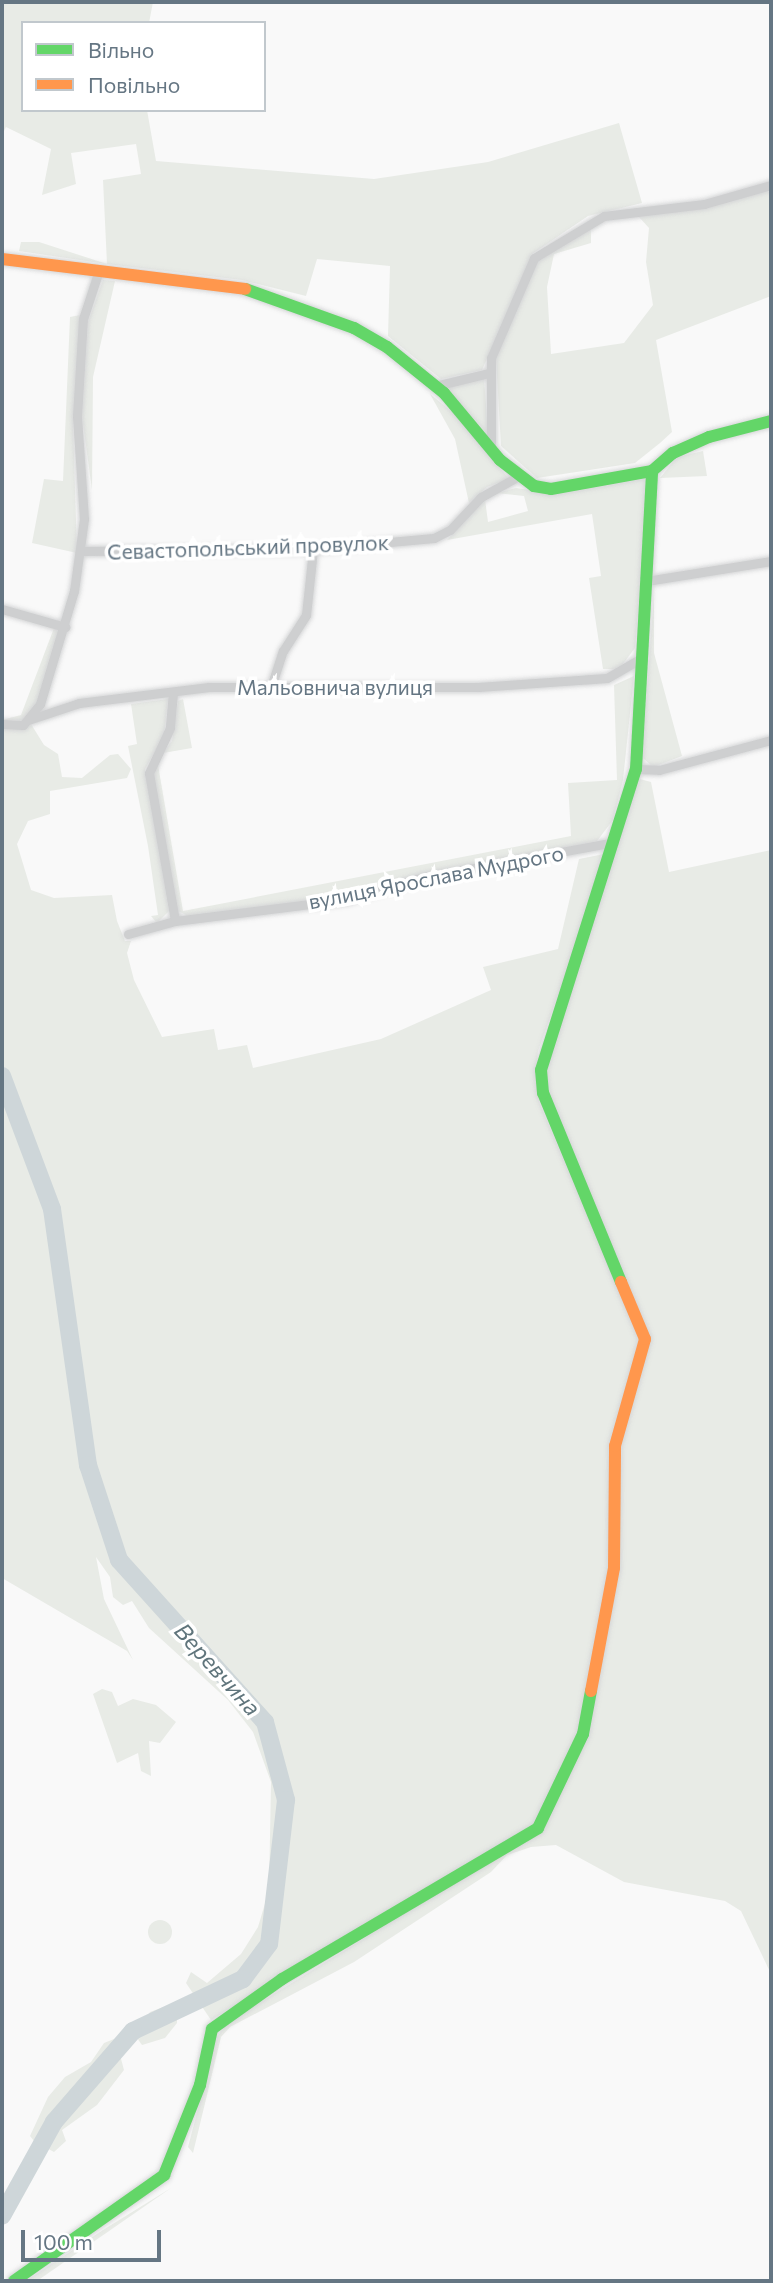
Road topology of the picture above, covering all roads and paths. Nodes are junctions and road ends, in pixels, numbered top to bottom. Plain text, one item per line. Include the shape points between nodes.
1 (771, 185) edge
2 (2, 259) edge
3 (99, 270) junction
4 (489, 373) junction
5 (435, 386) junction
6 (771, 421) edge
7 (491, 450) junction
8 (652, 471) junction
9 (517, 477) junction
10 (313, 549) junction
11 (82, 551) junction
12 (771, 561) edge
13 (646, 581) junction
14 (2, 609) edge
15 (65, 627) junction
16 (640, 659) junction
17 (271, 687) junction
18 (173, 692) junction
19 (25, 722) junction
20 (2, 724) edge
21 (771, 740) edge
22 (636, 769) junction
23 (614, 842) junction
24 (175, 921) junction
25 (128, 934) dead end
26 (14, 2281) edge

1 - 4 street via 704,204 604,216 565,237 534,258 525,274
2 - 3 street
3 - 5 street via 253,290 371,336
3 - 11 street via 83,319 77,416 84,480
4 - 5 street
4 - 7 street
5 - 7 street
6 - 8 street via 709,437 673,453
7 - 9 street
8 - 9 street via 551,489
8 - 13 street
9 - 10 street, Севастопольський провулок via 481,497 443,535
10 - 11 street, Севастопольський провулок
10 - 17 street via 306,615 283,650
11 - 15 street
12 - 13 street
13 - 16 street
14 - 15 street
15 - 19 street via 40,704
16 - 17 street, Мальовнича вулиця via 607,678 478,687
16 - 22 street
17 - 18 street, Мальовнича вулиця
18 - 19 street, Мальовнича вулиця via 68,705
18 - 24 street via 170,728 149,773
19 - 20 street
21 - 22 street via 659,770
22 - 23 street
23 - 24 street, вулиця Ярослава Мудрого via 424,877 348,899
23 - 26 street via 541,1070 543,1093 645,1339 615,1446 614,1568 583,1734 538,1828 282,1979 212,2029 200,2085 164,2175
24 - 25 street, вулиця Ярослава Мудрого

